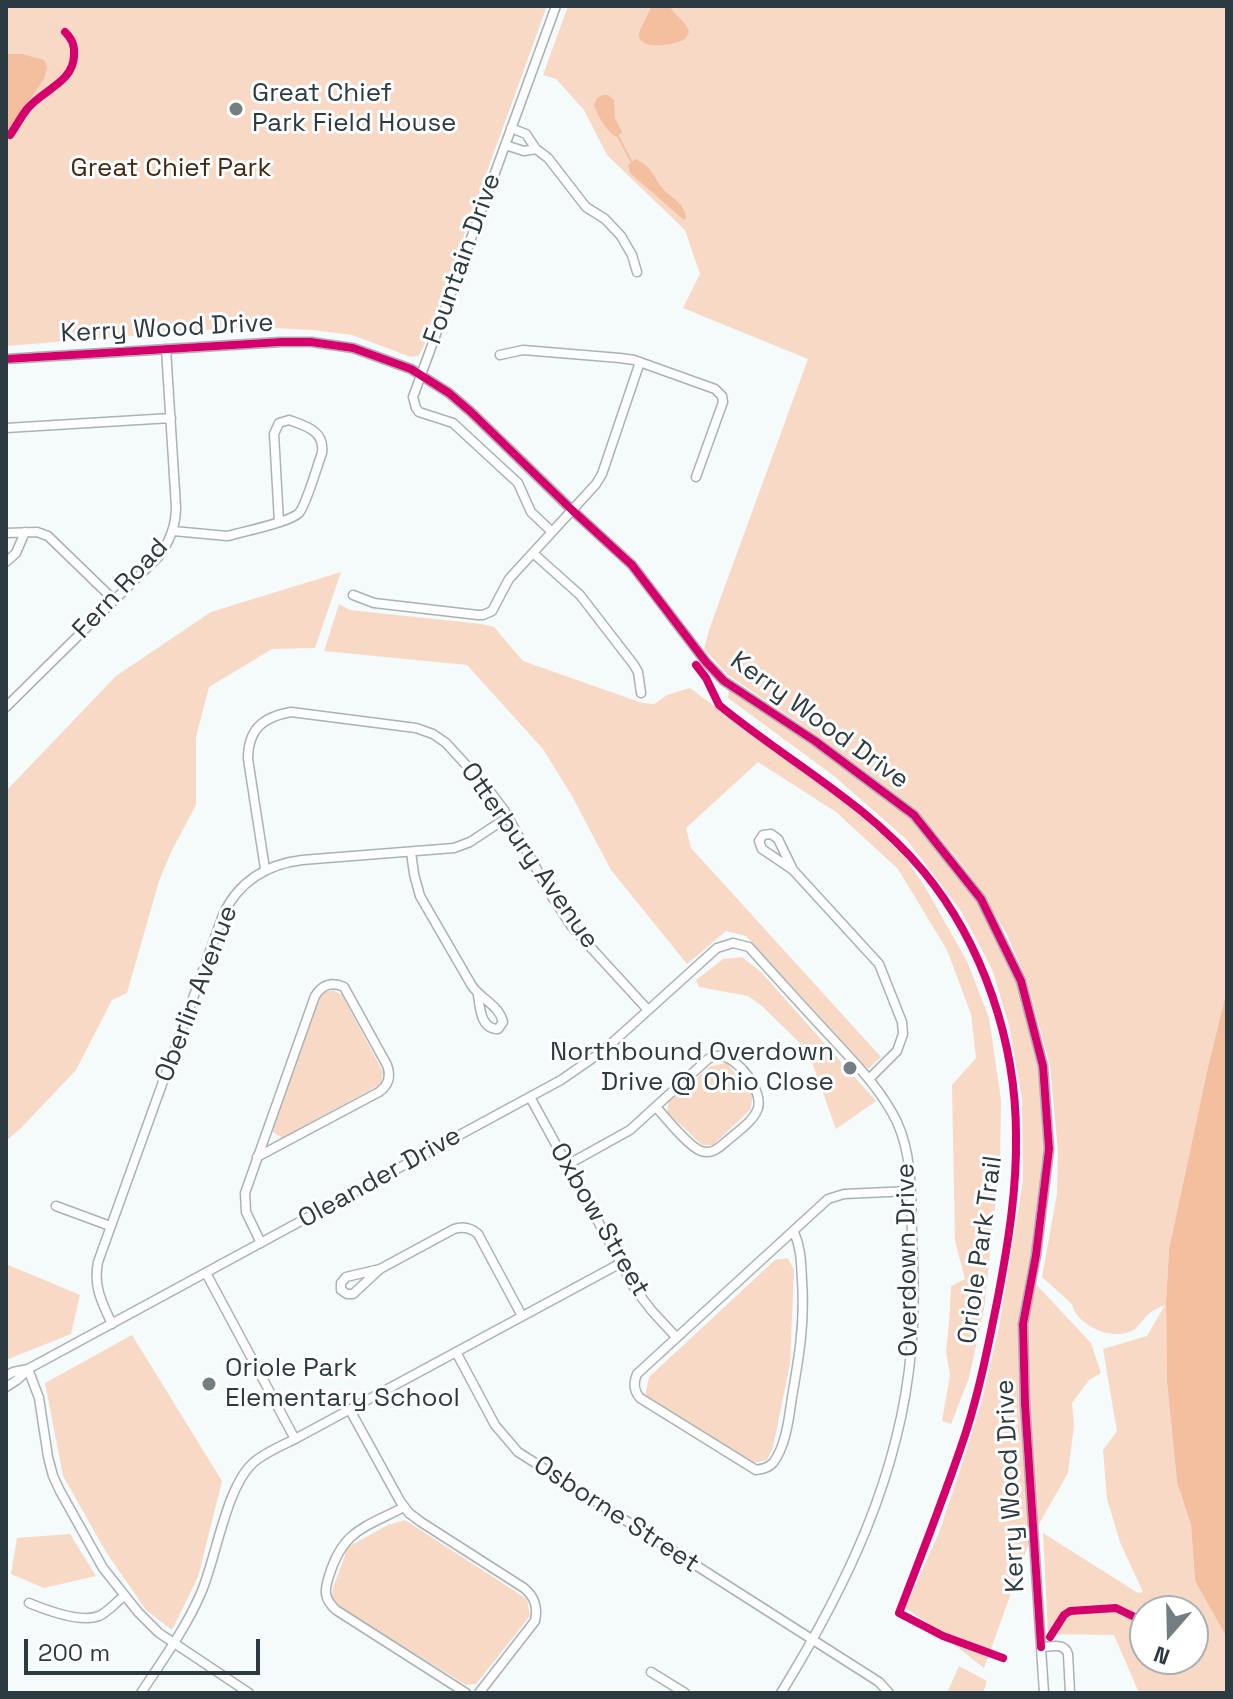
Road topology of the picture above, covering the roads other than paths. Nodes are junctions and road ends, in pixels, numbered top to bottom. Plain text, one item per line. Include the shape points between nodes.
1 (556, 6) edge
2 (511, 128) junction
3 (505, 145) junction
4 (536, 149) junction
5 (637, 272) dead end
6 (166, 349) junction
7 (500, 355) dead end
8 (6, 359) edge
9 (640, 362) junction
10 (421, 374) junction
11 (171, 418) junction
12 (6, 428) edge
13 (696, 477) dead end
14 (572, 510) junction
15 (279, 522) junction
16 (173, 531) junction
17 (25, 532) junction
18 (552, 532) junction
19 (6, 533) edge
20 (533, 553) junction
21 (6, 562) edge
22 (353, 595) dead end
23 (114, 600) junction
24 (641, 693) dead end
25 (6, 707) edge
26 (508, 817) junction
27 (411, 852) junction
28 (265, 869) junction
29 (793, 870) junction
30 (709, 954) joint
31 (478, 995) dead end
32 (648, 1010) junction
33 (869, 1079) junction
34 (530, 1097) junction
35 (656, 1107) junction
36 (257, 1157) junction
37 (567, 1165) junction
38 (910, 1191) junction
39 (56, 1206) dead end
40 (110, 1226) junction
41 (794, 1232) junction
42 (261, 1243) junction
43 (621, 1263) junction
44 (380, 1269) dead end
45 (206, 1273) junction
46 (522, 1316) junction
47 (112, 1324) junction
48 (676, 1337) junction
49 (456, 1352) junction
50 (28, 1369) junction
51 (6, 1376) edge
52 (6, 1387) edge
53 (350, 1410) junction
54 (295, 1439) junction
55 (404, 1507) junction
56 (124, 1596) junction
57 (29, 1603) dead end
58 (814, 1640) junction
59 (172, 1643) junction
60 (1041, 1647) junction
61 (651, 1672) dead end
62 (141, 1693) edge
63 (249, 1693) edge
64 (466, 1693) edge
65 (479, 1693) edge
66 (685, 1693) edge
67 (781, 1693) edge
68 (889, 1693) edge
69 (1044, 1693) edge
70 (1070, 1693) edge

1 - 2 street, Fountain Drive
2 - 3 street, Fountain Drive
2 - 4 street via 526,134
3 - 4 street, Fountain Drive
3 - 10 street, Fountain Drive
4 - 5 street via 586,207 621,236
6 - 8 street, Kerry Wood Drive
6 - 10 street, Kerry Wood Drive via 311,342 353,348
6 - 11 street, Fern Road
7 - 9 street via 523,350
9 - 13 street via 722,396
9 - 14 street via 602,474
10 - 14 street, Kerry Wood Drive via 471,412
10 - 18 street, Fountain Drive via 413,397 419,412 453,423 518,483 531,512
11 - 12 street
11 - 16 street, Fern Road
14 - 18 street
14 - 60 street, Kerry Wood Drive via 632,565 724,681 914,815 981,899 1021,981 1043,1066 1049,1149 1023,1324
15 - 15 street via 301,509 323,449 318,434 289,420 279,423 274,434
15 - 16 street via 227,536
16 - 23 street, Fern Road via 162,552
17 - 19 street
17 - 21 street
17 - 23 street via 53,539
18 - 20 street
20 - 22 street via 509,579 492,611 483,615 374,603
20 - 24 street via 580,595 634,665
23 - 25 street, Fern Road
26 - 27 street, Oberlin Avenue via 458,847
26 - 28 street, Otterbury Avenue via 440,738 397,725 291,712 259,726 248,751
26 - 32 street, Otterbury Avenue via 564,916
27 - 28 street, Oberlin Avenue via 297,860
27 - 31 street via 420,896
28 - 40 street, Oberlin Avenue via 237,893 223,915
29 - 29 street via 778,839 763,835 762,849
29 - 33 street via 876,959 900,1015 900,1046
30 - 32 street, Oleander Drive
30 - 33 street, Overdown Drive via 733,943 749,947
32 - 34 street, Oleander Drive via 595,1057
33 - 38 street, Overdown Drive via 898,1125 908,1154
34 - 37 street, Oxbow Street
34 - 42 street, Oleander Drive
35 - 35 street via 693,1146 711,1152 752,1118 759,1100 754,1084 736,1065 717,1056
35 - 37 street via 630,1130
36 - 36 street via 386,1085 387,1065 344,987 328,984 318,990
36 - 42 street via 244,1202
37 - 43 street, Oxbow Street
38 - 41 street via 835,1195
38 - 58 street, Overdown Drive via 913,1329 898,1434 871,1518
39 - 40 street
40 - 47 street, Oberlin Avenue via 96,1276
41 - 48 street
41 - 48 street via 801,1251 802,1340 787,1425 771,1465 751,1468 637,1394 637,1374
42 - 45 street, Oleander Drive
43 - 46 street
43 - 48 street, Oxbow Street via 644,1301
44 - 46 street via 454,1229 470,1228
45 - 47 street, Oleander Drive
45 - 54 street
46 - 49 street
47 - 50 street, Oleander Drive
49 - 53 street
49 - 58 street, Osborne Street via 495,1425 518,1452
50 - 51 street, Oleander Drive
50 - 52 street, Oleander Drive
50 - 56 street via 56,1484
53 - 54 street
53 - 55 street
54 - 59 street via 255,1461 242,1476 202,1592
55 - 64 street via 342,1545 325,1595 336,1610
55 - 65 street via 524,1588 535,1602 532,1625
56 - 57 street via 92,1617 57,1614
56 - 59 street
58 - 67 street, Overdown Drive
58 - 68 street, Osborne Street
59 - 62 street
59 - 63 street
60 - 69 street, Kerry Wood Drive
60 - 70 street via 1066,1649
61 - 66 street

